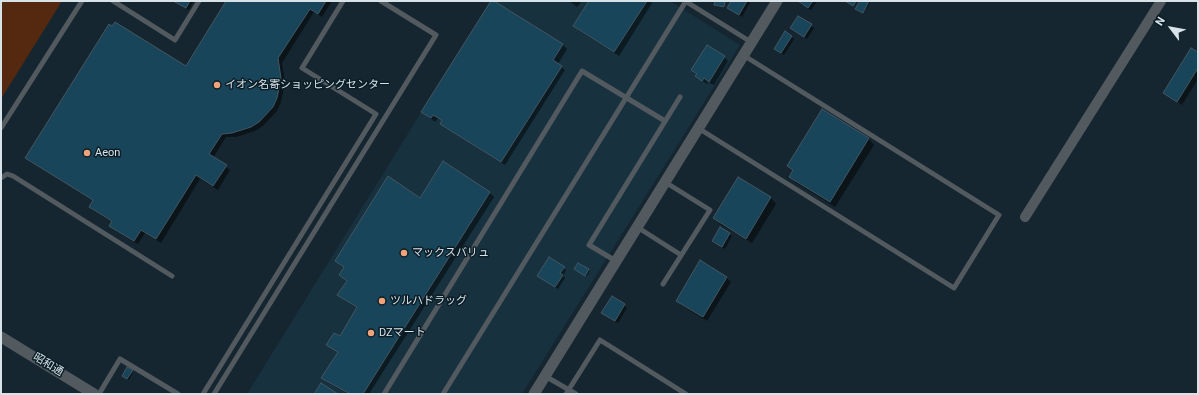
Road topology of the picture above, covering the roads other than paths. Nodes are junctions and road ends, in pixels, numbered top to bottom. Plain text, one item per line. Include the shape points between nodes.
1 (82, 1) edge
2 (114, 1) edge
3 (199, 1) edge
4 (343, 1) edge
5 (381, 1) edge
6 (685, 1) edge
7 (777, 1) edge
8 (1161, 1) edge
9 (751, 42) junction
10 (744, 55) junction
11 (680, 97) dead end
12 (626, 98) junction
13 (665, 122) junction
14 (1, 128) edge
15 (698, 128) junction
16 (1, 178) edge
17 (665, 182) junction
18 (1025, 218) dead end
19 (637, 227) junction
20 (681, 255) junction
21 (616, 261) junction
22 (172, 276) dead end
23 (663, 284) dead end
24 (1, 337) edge
25 (545, 376) junction
26 (567, 392) edge
27 (94, 394) edge
28 (99, 394) edge
29 (178, 394) edge
30 (203, 394) edge
31 (214, 394) edge
32 (384, 394) edge
33 (443, 394) edge
34 (534, 394) edge
35 (576, 394) edge
36 (686, 394) edge

1 - 14 lane
2 - 3 lane via 175,40
4 - 30 lane via 302,68 376,114
5 - 31 lane via 436,35
6 - 9 lane
6 - 12 lane
7 - 9 street
8 - 18 street
9 - 10 street
10 - 15 street
10 - 15 lane via 999,215 954,288
11 - 13 lane
12 - 13 lane
12 - 32 lane via 582,71
12 - 33 lane
13 - 21 lane via 589,245
15 - 17 street
16 - 22 lane via 7,174 13,176
17 - 19 street
17 - 20 lane via 710,210
19 - 20 lane
19 - 21 street
20 - 23 lane
21 - 25 street
24 - 27 street, 昭和通
25 - 26 lane
25 - 34 street
26 - 35 lane
26 - 36 lane via 600,340
28 - 29 lane via 120,359

